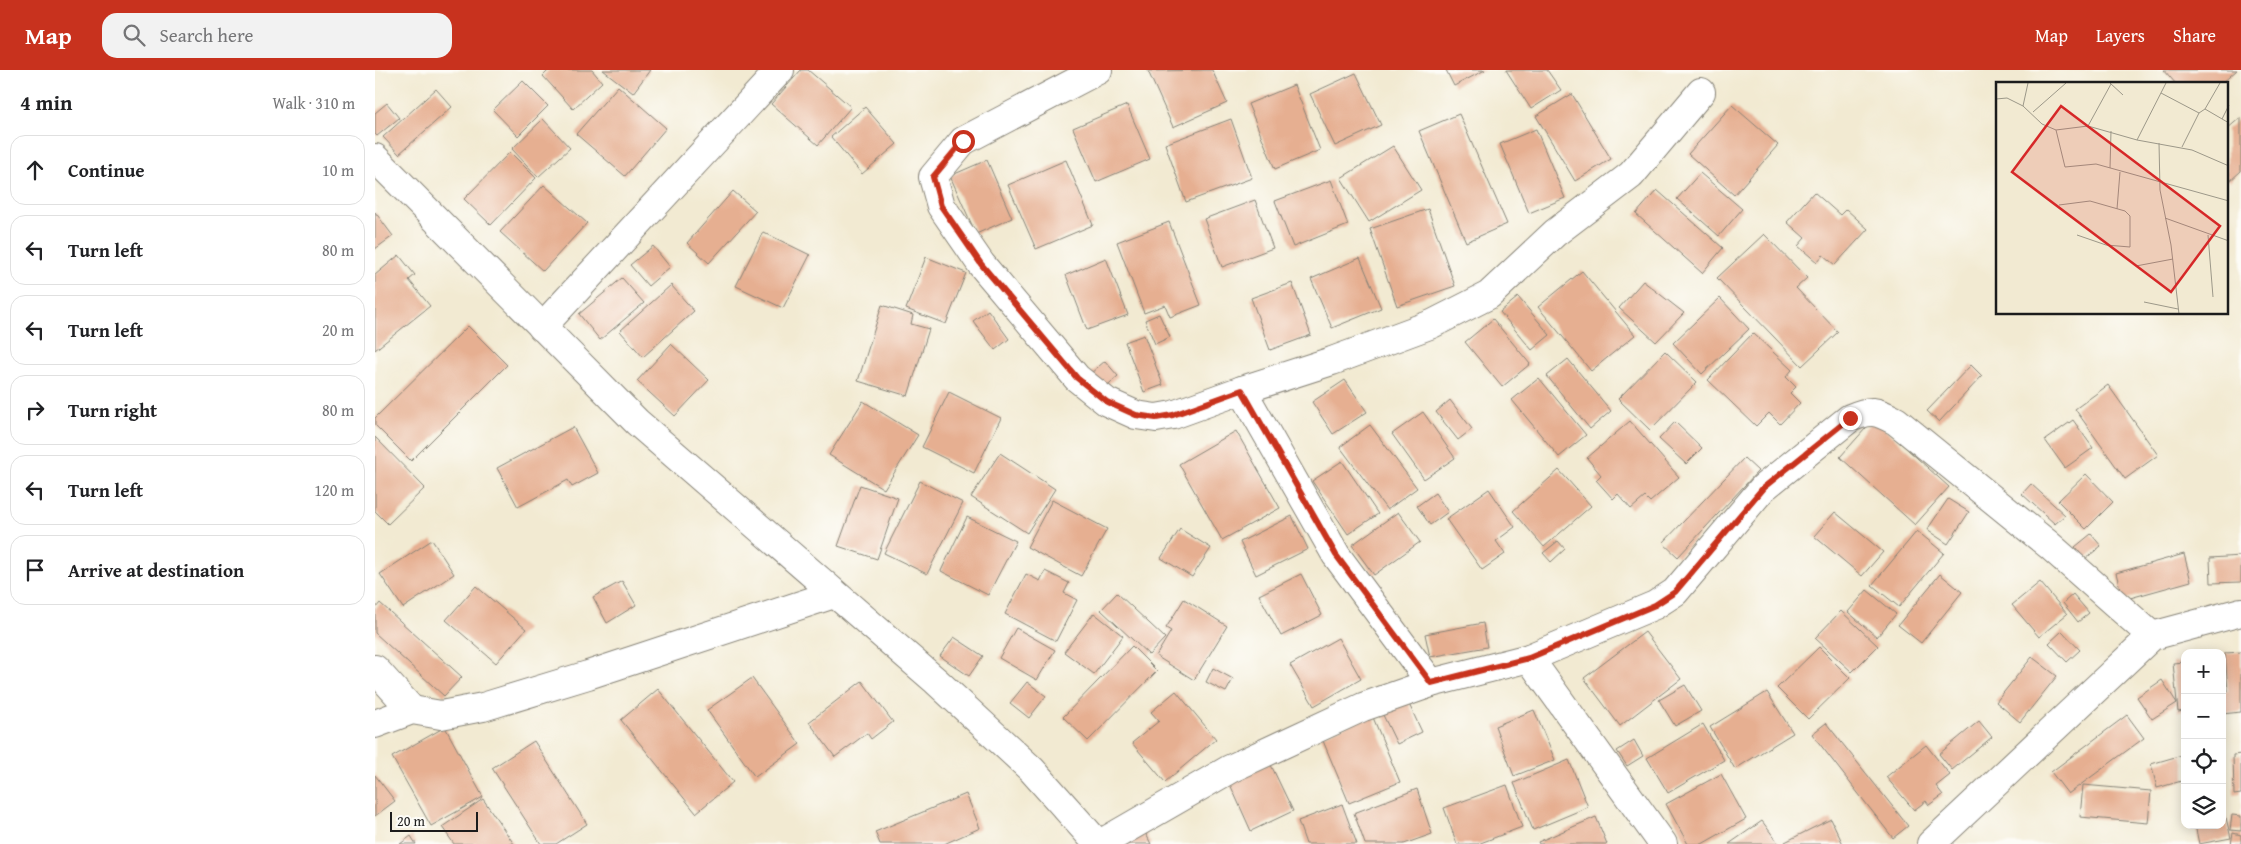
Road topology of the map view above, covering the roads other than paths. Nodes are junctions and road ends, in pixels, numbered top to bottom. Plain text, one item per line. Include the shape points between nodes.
1 (780, 70) edge
2 (1098, 70) edge
3 (1701, 92) dead end
4 (375, 158) edge
5 (543, 327) junction
6 (1242, 390) junction
7 (834, 594) junction
8 (2241, 612) edge
9 (2152, 636) junction
10 (1529, 658) junction
11 (375, 669) edge
12 (1431, 683) junction
13 (412, 710) junction
14 (375, 724) edge
15 (1099, 844) edge
16 (1663, 844) edge
17 (1931, 844) edge

1 - 5 street
2 - 6 street via 963,141 933,177 941,206 981,264 1077,378 1107,402 1136,415 1156,418
3 - 6 street via 1631,175 1555,234 1489,295 1423,327
4 - 5 street
5 - 7 street via 637,422
6 - 12 street via 1336,555
7 - 13 street via 483,707 441,715
7 - 15 street via 936,681 1032,770
8 - 9 street
9 - 10 street via 2049,545 1896,420 1867,411 1850,418 1763,488 1675,592 1655,605
9 - 17 street
10 - 12 street
10 - 16 street
11 - 13 street
12 - 15 street via 1363,707 1279,745 1230,769
13 - 14 street

